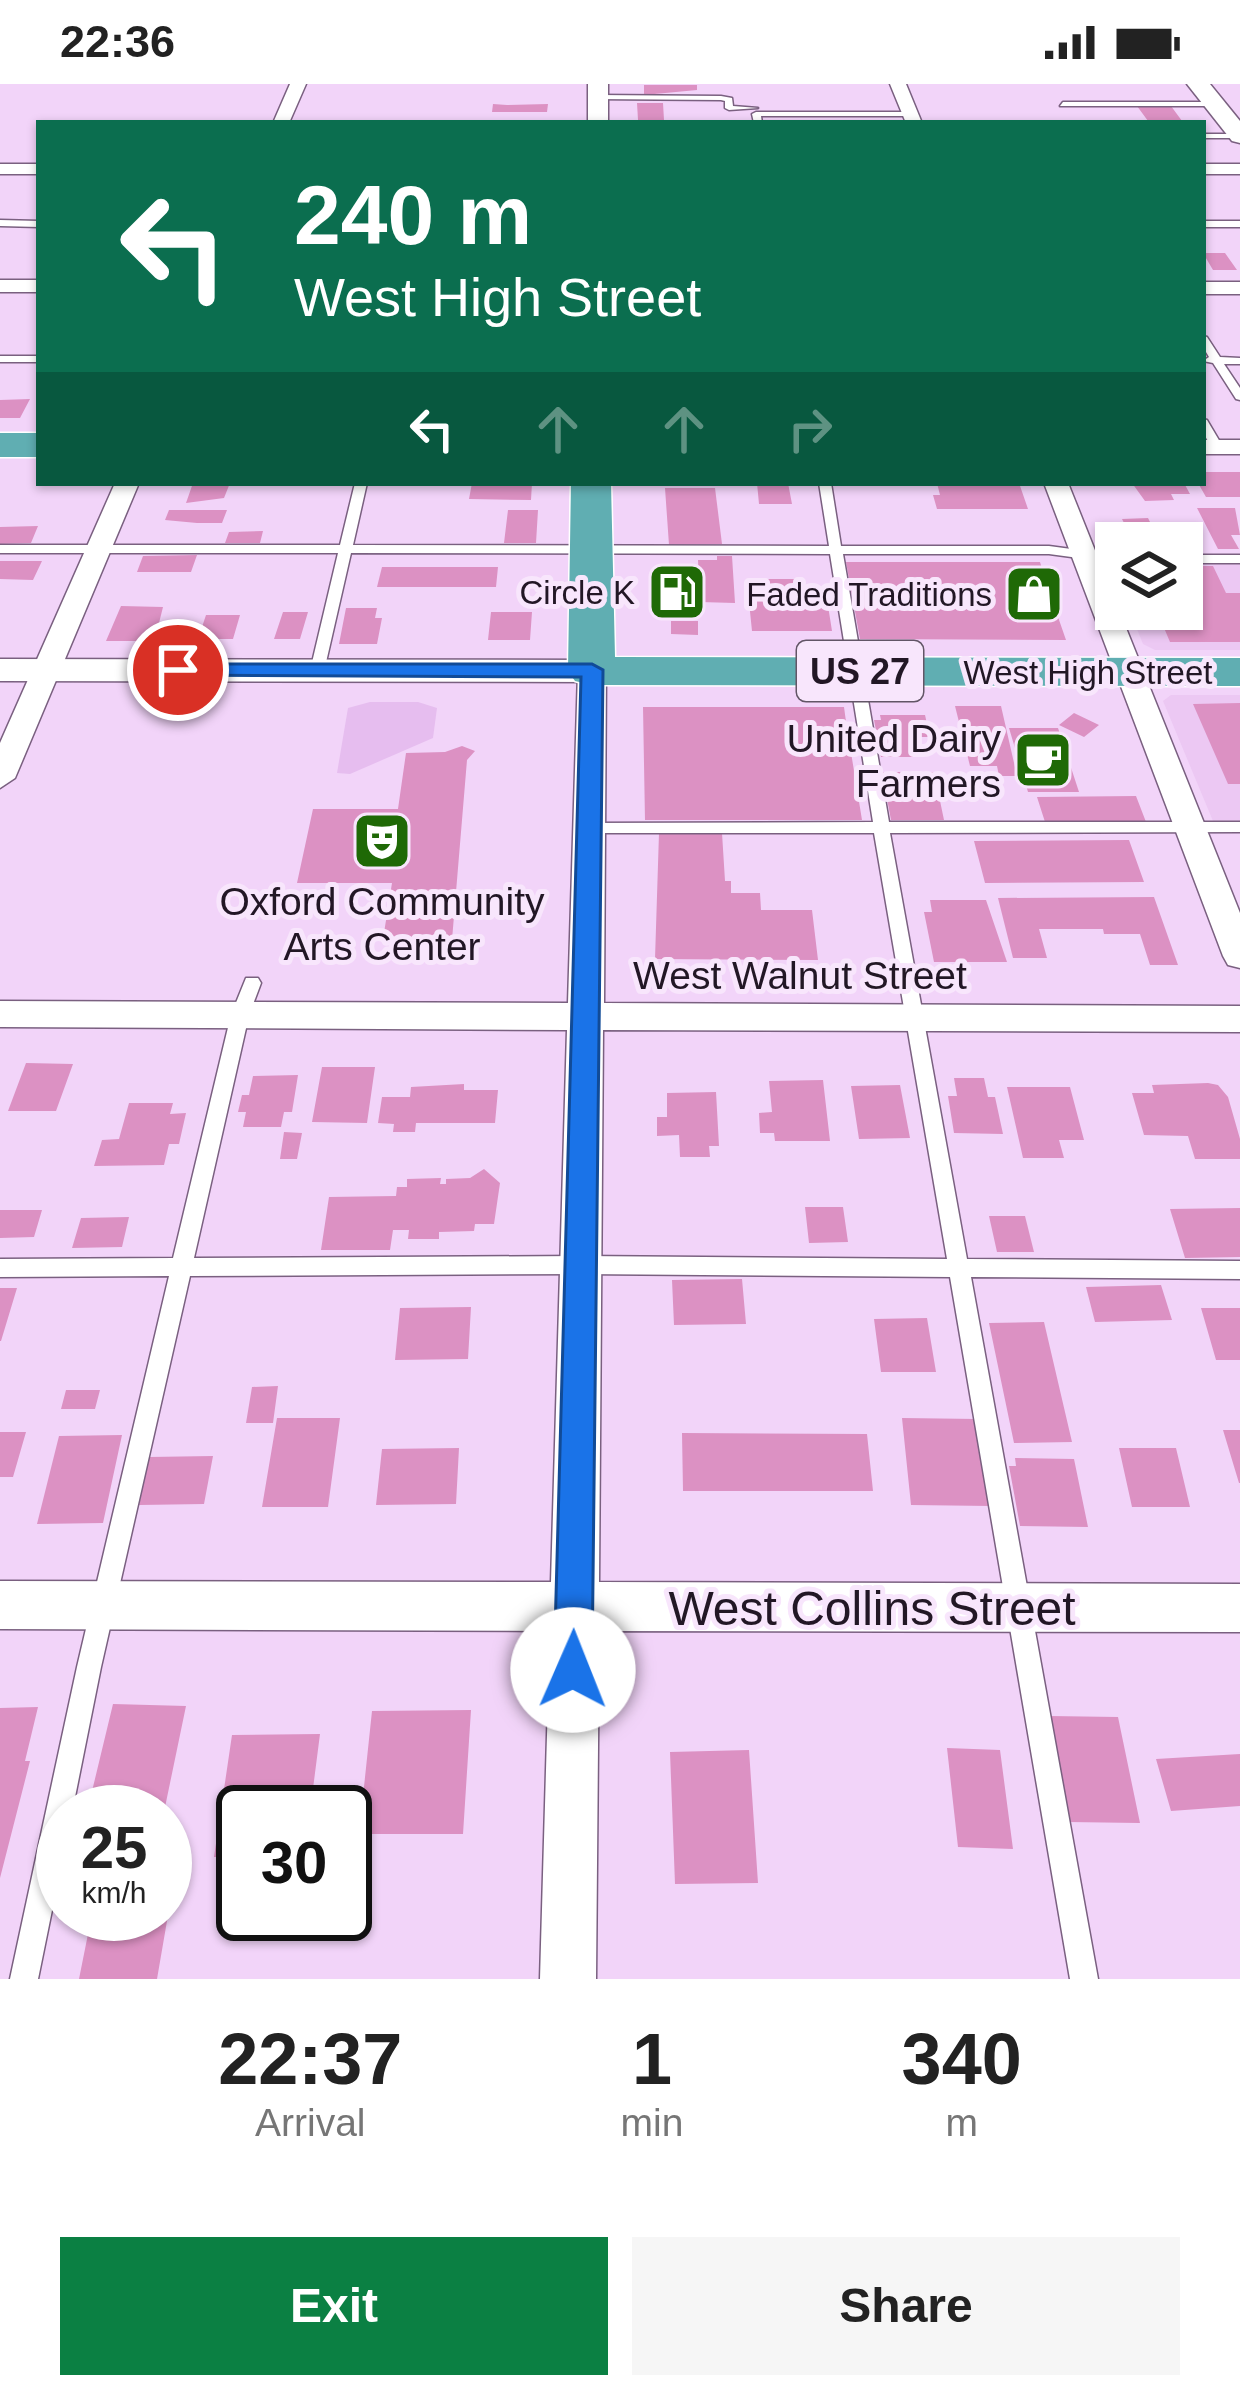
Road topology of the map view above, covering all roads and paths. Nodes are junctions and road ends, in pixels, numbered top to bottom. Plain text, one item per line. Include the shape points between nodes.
1 (298, 84) edge
2 (898, 84) edge
3 (1198, 84) edge
4 (598, 91) edge
5 (751, 92) dead end
6 (1063, 104) dead end
7 (1214, 104) junction
8 (756, 115) edge
9 (912, 118) edge
10 (281, 120) edge
11 (1206, 136) edge
12 (1240, 136) edge
13 (0, 169) edge
14 (36, 169) edge
15 (1206, 169) edge
16 (1240, 169) edge
17 (0, 224) edge
18 (36, 224) edge
19 (1206, 224) edge
20 (1240, 224) edge
21 (0, 286) edge
22 (36, 286) edge
23 (1206, 288) edge
24 (1240, 288) edge
25 (1206, 344) edge
26 (0, 359) edge
27 (36, 359) edge
28 (1217, 360) junction
29 (1206, 361) edge
30 (1240, 361) edge
31 (1240, 397) edge
32 (0, 445) edge
33 (36, 445) edge
34 (126, 486) edge
35 (360, 486) edge
36 (591, 486) edge
37 (825, 486) edge
38 (1057, 486) edge
39 (0, 549) edge
40 (100, 549) junction
41 (344, 549) junction
42 (594, 550) junction
43 (834, 550) junction
44 (1082, 556) junction
45 (1095, 557) edge
46 (1203, 559) edge
47 (1240, 559) edge
48 (0, 670) edge
49 (47, 670) junction
50 (592, 670) junction
51 (317, 671) junction
52 (856, 671) junction
53 (1127, 672) junction
54 (1240, 672) edge
55 (0, 778) edge
56 (1240, 826) edge
57 (589, 828) junction
58 (879, 829) junction
59 (1188, 830) junction
60 (1240, 956) edge
61 (246, 999) junction
62 (0, 1014) edge
63 (585, 1016) junction
64 (916, 1018) junction
65 (1240, 1019) edge
66 (581, 1264) junction
67 (962, 1267) junction
68 (0, 1268) edge
69 (180, 1268) junction
70 (1240, 1270) edge
71 (0, 1605) edge
72 (106, 1606) junction
73 (574, 1606) junction
74 (1021, 1608) junction
75 (1240, 1608) edge
76 (24, 1979) edge
77 (568, 1979) edge
78 (1084, 1979) edge

1 - 10 street
2 - 9 street
3 - 7 main road
4 - 8 lane via 728,99 730,108
5 - 8 lane
6 - 7 lane
7 - 12 main road
8 - 9 lane
11 - 12 lane
13 - 14 street
15 - 16 street
17 - 18 lane
19 - 20 lane
21 - 22 street
23 - 24 street
25 - 28 lane
26 - 27 lane
28 - 29 lane
28 - 30 lane
28 - 31 lane
32 - 33 highway
34 - 40 street
35 - 41 lane
36 - 42 highway
37 - 43 lane
38 - 44 street
39 - 40 lane
40 - 41 lane
40 - 49 street
41 - 42 lane
41 - 51 lane
42 - 43 lane
42 - 50 highway
43 - 44 lane
43 - 52 lane
44 - 45 lane
44 - 53 street
46 - 47 lane
48 - 49 street, West High Street
49 - 51 street, West High Street
49 - 55 street
50 - 51 street, West High Street
50 - 52 highway, West High Street / US 27
50 - 57 street
52 - 53 highway, West High Street / US 27
52 - 58 lane
53 - 54 highway, West High Street / US 27
53 - 59 street
56 - 59 lane
57 - 58 lane
57 - 63 street
58 - 59 lane
58 - 64 lane
59 - 60 street
61 - 62 street, West Walnut Street
61 - 63 street, West Walnut Street
61 - 69 lane
63 - 64 street, West Walnut Street
63 - 66 street
64 - 65 street, West Walnut Street
64 - 67 lane
66 - 67 lane
66 - 69 lane
66 - 73 street
67 - 70 lane
67 - 74 lane
68 - 69 lane
69 - 72 lane
71 - 72 street, West Collins Street
72 - 73 street, West Collins Street
72 - 76 lane
73 - 74 street, West Collins Street
73 - 77 street
74 - 75 street, West Collins Street
74 - 78 lane

